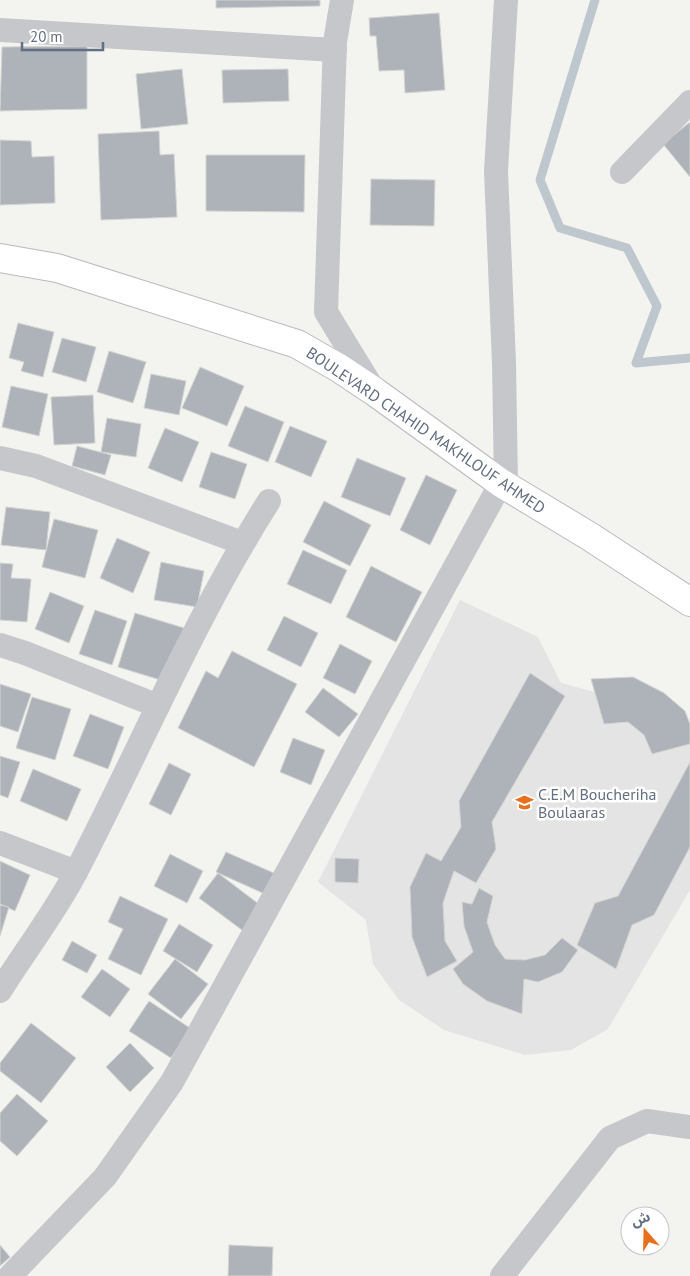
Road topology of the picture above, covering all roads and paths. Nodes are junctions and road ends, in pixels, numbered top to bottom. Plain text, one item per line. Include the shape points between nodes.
1 (342, 0) edge
2 (506, 0) edge
3 (0, 30) edge
4 (335, 50) junction
5 (690, 102) edge
6 (622, 172) dead end
7 (0, 258) edge
8 (374, 392) junction
9 (0, 458) edge
10 (503, 484) junction
11 (269, 501) dead end
12 (242, 543) junction
13 (690, 602) edge
14 (0, 645) edge
15 (158, 706) junction
16 (0, 843) edge
17 (76, 872) junction
18 (0, 991) edge
19 (690, 1127) edge
20 (10, 1276) edge
21 (502, 1276) edge

1 - 4 street
2 - 10 street via 496,171 504,363
3 - 4 street
4 - 8 street via 326,312
5 - 6 street
7 - 8 main road, BOULEVARD CHAHID MAKHLOUF AHMED via 57,268 297,344
8 - 10 main road, BOULEVARD CHAHID MAKHLOUF AHMED
9 - 12 street via 36,466
10 - 13 main road, BOULEVARD CHAHID MAKHLOUF AHMED
10 - 20 street via 172,1082 105,1177
11 - 12 street
12 - 15 street
14 - 15 street
15 - 17 street
16 - 17 street
17 - 18 street
19 - 21 street via 647,1121 610,1138

